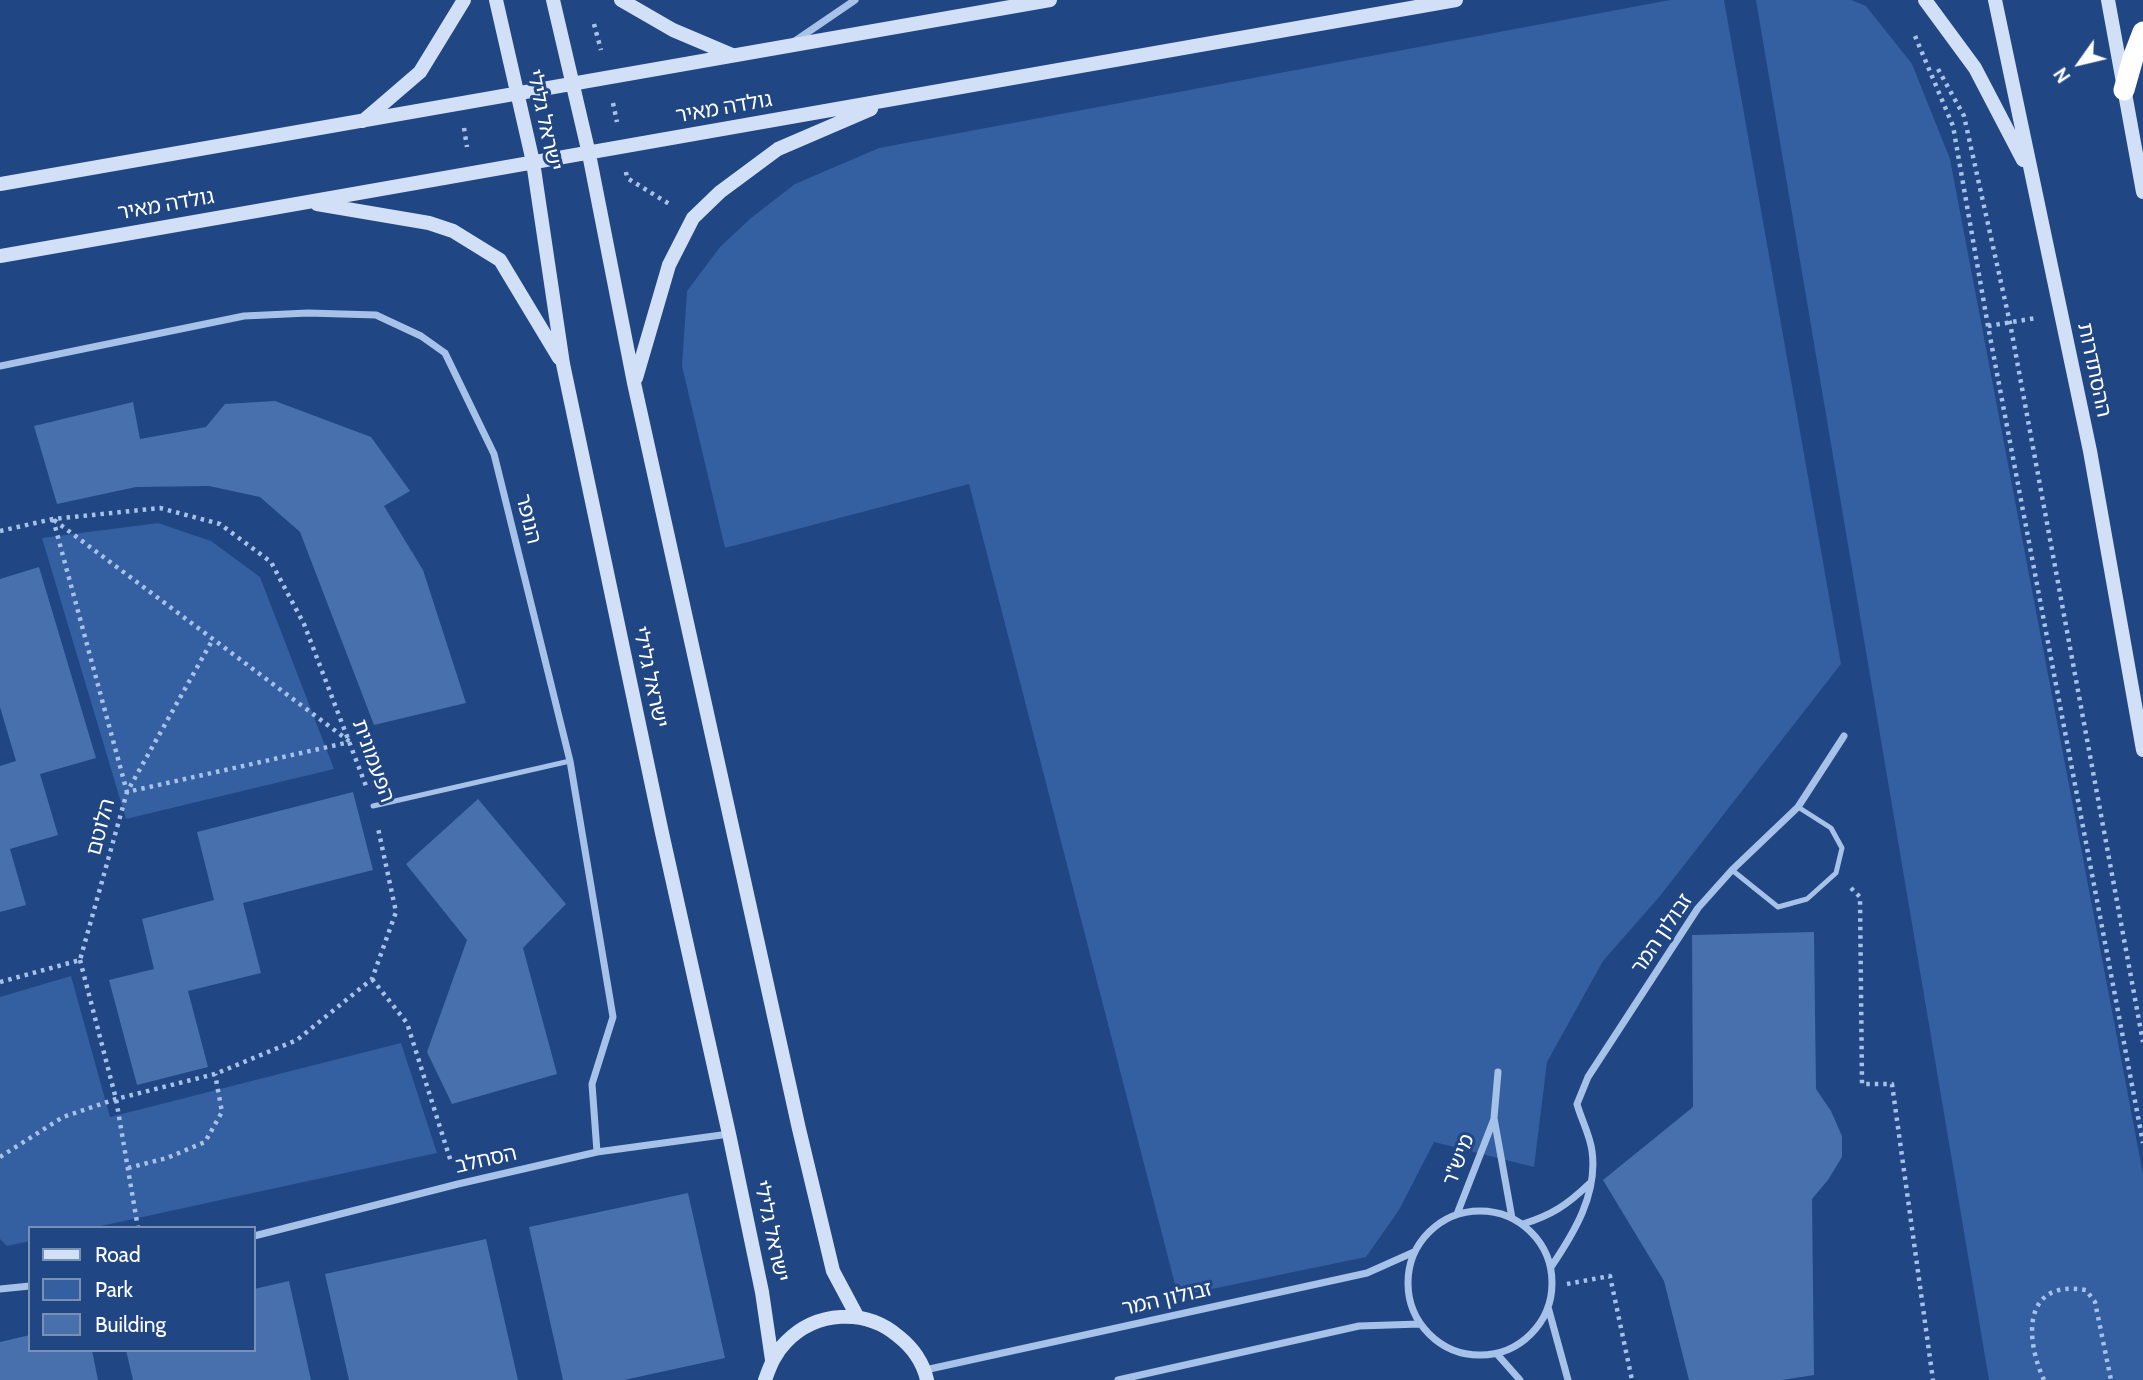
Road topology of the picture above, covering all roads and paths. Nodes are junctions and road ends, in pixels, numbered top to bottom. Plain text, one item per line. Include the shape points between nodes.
1 (464, 0) edge
2 (496, 0) edge
3 (553, 0) edge
4 (621, 0) edge
5 (855, 0) edge
6 (1050, 0) edge
7 (1456, 0) edge
8 (1925, 0) edge
9 (1995, 0) edge
10 (2108, 0) edge
11 (1910, 25) dead end
12 (2143, 33) edge
13 (1920, 35) dead end
14 (788, 46) junction
15 (734, 56) junction
16 (573, 85) junction
17 (2124, 90) junction
18 (518, 93) junction
19 (894, 99) junction
20 (363, 121) junction
21 (589, 153) junction
22 (533, 162) junction
23 (2031, 176) junction
24 (0, 184) edge
25 (2143, 192) edge
26 (305, 202) junction
27 (0, 256) edge
28 (2060, 314) junction
29 (2010, 323) junction
30 (1988, 326) junction
31 (563, 364) junction
32 (0, 366) edge
33 (635, 383) junction
34 (53, 519) junction
35 (0, 531) edge
36 (213, 639) junction
37 (1844, 736) dead end
38 (350, 742) junction
39 (2143, 750) edge
40 (570, 761) junction
41 (127, 792) junction
42 (373, 806) junction
43 (1798, 807) junction
44 (1732, 870) junction
45 (1836, 873) junction
46 (80, 960) junction
47 (372, 979) junction
48 (0, 982) edge
49 (2143, 1042) edge
50 (1498, 1072) dead end
51 (215, 1074) junction
52 (116, 1098) junction
53 (1494, 1118) junction
54 (729, 1134) junction
55 (2143, 1143) edge
56 (597, 1153) junction
57 (0, 1157) edge
58 (128, 1168) junction
59 (1592, 1181) junction
60 (458, 1184) junction
61 (1457, 1214) junction
62 (1512, 1219) junction
63 (1522, 1224) junction
64 (138, 1226) edge
65 (256, 1235) edge
66 (1414, 1252) junction
67 (1551, 1267) junction
68 (28, 1286) edge
69 (1552, 1287) junction
70 (0, 1289) edge
71 (1548, 1307) junction
72 (858, 1316) junction
73 (1420, 1324) junction
74 (1497, 1354) junction
75 (772, 1360) junction
76 (926, 1375) edge
77 (765, 1380) edge
78 (1118, 1380) edge
79 (1520, 1380) edge
80 (1567, 1380) edge
81 (1632, 1380) edge
82 (1933, 1380) edge
83 (2044, 1380) edge
84 (2111, 1380) edge

1 - 20 street via 421,72
2 - 18 street, ישראל גלילי
3 - 16 street, ישראל גלילי
4 - 15 street via 673,30
5 - 14 street
6 - 14 street
7 - 19 street, גולדה מאיר
8 - 23 street via 1976,68
9 - 23 street, ההסתדרות
10 - 17 street
11 - 30 path via 1953,126
12 - 17 highway
13 - 29 path via 1964,116
14 - 15 street
15 - 16 street
16 - 18 street
16 - 21 street, ישראל גלילי
17 - 25 street
18 - 20 street
18 - 22 street, ישראל גלילי
19 - 21 street, גולדה מאיר
19 - 33 street via 778,149 693,218 669,265
20 - 24 street
21 - 22 street, גולדה מאיר
21 - 33 street, ישראל גלילי
22 - 26 street, גולדה מאיר
22 - 31 street, ישראל גלילי
23 - 28 street, ההסתדרות
26 - 27 street, גולדה מאיר
26 - 31 street via 429,223 453,231 500,260
28 - 29 path
28 - 39 street, ההסתדרות via 2090,451
29 - 30 path
29 - 49 path
30 - 55 path
31 - 54 street, ישראל גלילי
32 - 40 street, הנופר via 244,316 376,316 421,336 445,354 494,454
33 - 72 street, ישראל גלילי via 799,1129 833,1271
34 - 35 path, הפעמונית
34 - 36 path
34 - 38 path, הפעמונית via 160,508 220,524 271,562 304,624
34 - 41 path
36 - 38 path
36 - 41 path, הלוטם
37 - 43 street, זבולון המר
38 - 41 path
38 - 42 path, הפעמונית
40 - 42 lane
40 - 56 street, הנופר via 613,1017 592,1084
41 - 46 path, הלוטם
42 - 47 path, הפעמונית via 396,912
43 - 44 street, זבולון המר
43 - 45 lane via 1831,828 1842,848
44 - 45 lane via 1778,907 1807,899
44 - 59 street, זבולון המר via 1668,951 1588,1077 1577,1104 1592,1149
45 - 82 path via 1860,897 1862,1084 1892,1084
46 - 48 path
46 - 52 path
47 - 51 path via 298,1040
47 - 60 path via 407,1023
50 - 53 street, מיש"ר
51 - 52 path
51 - 58 path via 222,1112 205,1142
52 - 57 path via 63,1117
52 - 58 path
53 - 61 street, מיש"ר
53 - 62 street, מיש"ר
54 - 56 street, הסחלב
54 - 75 street, ישראל גלילי
56 - 60 street, הסחלב
58 - 64 path
59 - 63 street via 1550,1215
59 - 67 street, זבולון המר via 1576,1230
60 - 65 street, הסחלב
61 - 62 street via 1494,1212
61 - 66 street via 1425,1236
62 - 63 street
63 - 67 street via 1535,1236
66 - 73 street via 1408,1276 1410,1301
66 - 76 street, זבולון המר via 1367,1273
67 - 69 street
68 - 70 street
69 - 71 street
69 - 81 path via 1610,1276
71 - 74 street via 1537,1328 1519,1344
71 - 80 street
72 - 75 street, ישראל גלילי via 818,1321 799,1330
72 - 76 street, ישראל גלילי via 886,1326 909,1345
73 - 74 street via 1435,1340 1454,1350
73 - 78 street via 1359,1326
74 - 79 street
75 - 77 street, ישראל גלילי
83 - 84 path via 2037,1364 2032,1315 2040,1299 2073,1288 2086,1290 2095,1302

